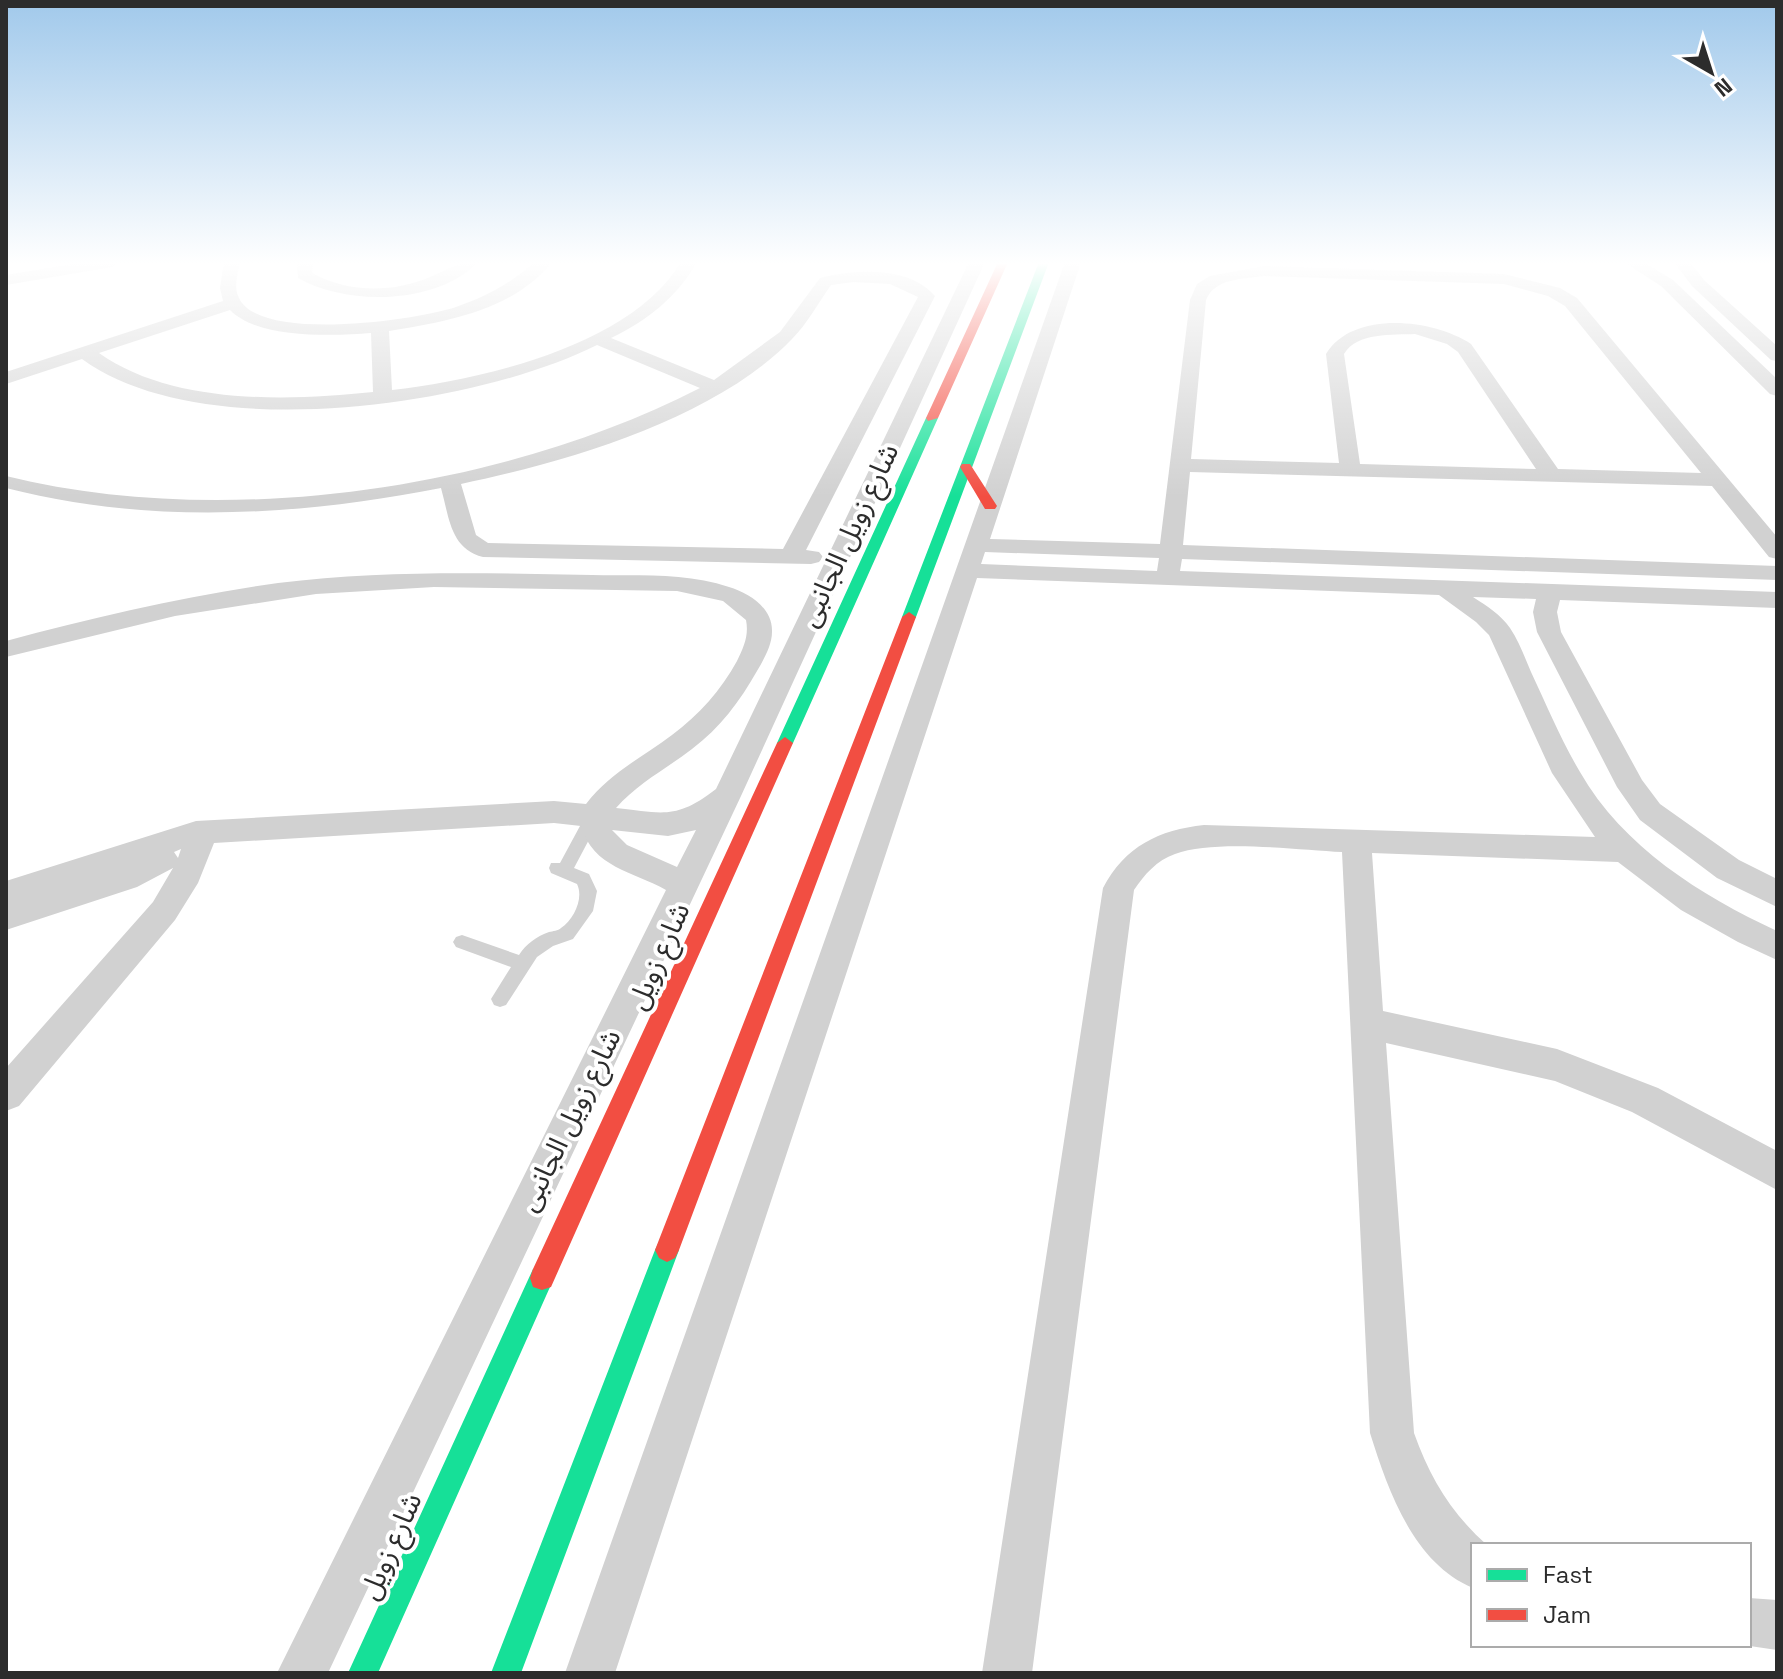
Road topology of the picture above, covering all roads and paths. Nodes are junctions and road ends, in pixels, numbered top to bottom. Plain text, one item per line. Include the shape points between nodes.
1 (120, 340) edge
2 (381, 340) edge
3 (595, 340) edge
4 (601, 340) edge
5 (781, 340) edge
6 (904, 340) edge
7 (946, 340) edge
8 (979, 340) edge
9 (1013, 340) edge
10 (1046, 340) edge
11 (1194, 340) edge
12 (1349, 340) edge
13 (1452, 340) edge
14 (1603, 340) edge
15 (1726, 340) edge
16 (1760, 340) edge
17 (85, 352) junction
18 (1777, 356) edge
19 (1001, 372) junction
20 (969, 373) junction
21 (6, 378) edge
22 (716, 388) junction
23 (1777, 390) edge
24 (383, 398) junction
25 (977, 401) junction
26 (940, 402) junction
27 (904, 448) junction
28 (1180, 465) junction
29 (966, 467) junction
30 (1350, 470) junction
31 (1551, 475) junction
32 (1718, 480) junction
33 (450, 481) junction
34 (6, 482) edge
35 (990, 506) junction
36 (1170, 552) junction
37 (1777, 552) edge
38 (791, 556) junction
39 (837, 557) junction
40 (972, 558) junction
41 (1777, 573) edge
42 (1168, 578) junction
43 (1444, 588) junction
44 (1552, 592) junction
45 (1777, 600) edge
46 (6, 649) edge
47 (727, 796) junction
48 (593, 817) junction
49 (200, 833) junction
50 (1356, 841) junction
51 (1626, 850) junction
52 (683, 885) junction
53 (6, 894) edge
54 (1777, 894) edge
55 (6, 917) edge
56 (462, 942) dead end
57 (1777, 946) edge
58 (523, 964) junction
59 (500, 999) dead end
60 (1367, 1023) junction
61 (6, 1094) edge
62 (1777, 1171) edge
63 (1471, 1562) edge
64 (1751, 1623) edge
65 (1777, 1625) edge
66 (302, 1673) edge
67 (363, 1673) edge
68 (506, 1673) edge
69 (590, 1673) edge
70 (1007, 1673) edge

1 - 17 street
2 - 24 street
3 - 24 street via 493,376
4 - 22 street
5 - 22 street
6 - 38 street
7 - 27 street, شارع زويل الجانبى
8 - 20 main road, شارع زويل
9 - 19 main road
10 - 35 street
11 - 28 street
12 - 30 street via 1335,354
13 - 31 street via 1465,348
14 - 32 street
15 - 23 street
16 - 18 street
17 - 21 street
17 - 24 street via 136,382 219,400 326,403
19 - 20 main road
19 - 25 main road
20 - 26 main road, شارع زويل
22 - 33 street via 600,440
25 - 26 main road
25 - 29 main road
26 - 27 main road, شارع زويل
27 - 39 street, شارع زويل الجانبى
27 - 67 main road, شارع زويل
28 - 30 street
28 - 36 street
29 - 35 main road
29 - 68 main road
30 - 31 street
31 - 32 street
32 - 37 street
33 - 34 street via 354,497 164,506 79,498
33 - 38 street via 466,538 483,550
35 - 40 street
36 - 40 street
36 - 41 street
36 - 42 street
38 - 39 street
39 - 47 street, شارع زويل الجانبى
40 - 42 street
40 - 69 street
42 - 43 street
43 - 44 street
43 - 51 street via 1476,608 1500,632 1576,791
44 - 45 street
44 - 54 street via 1545,603 1549,632 1631,787 1676,833
46 - 48 street via 169,608 388,581 686,585 736,599 757,618 761,630 734,688 697,730 621,781
47 - 48 street via 691,820 668,825
47 - 52 street, شارع زويل الجانبى
48 - 49 street via 513,813
48 - 52 street via 601,843 611,851
48 - 58 lane via 561,870 587,884 587,906 567,934 538,945
49 - 53 street
49 - 55 street via 126,878
49 - 61 street via 182,883 164,911
50 - 51 street
50 - 60 street
50 - 70 street via 1187,837 1157,847 1133,864 1119,888
51 - 57 street via 1710,911
52 - 66 street, شارع زويل الجانبى
56 - 58 lane
58 - 59 lane
60 - 62 street via 1557,1065 1645,1100
60 - 63 street via 1392,1433 1411,1489 1447,1541
64 - 65 street

